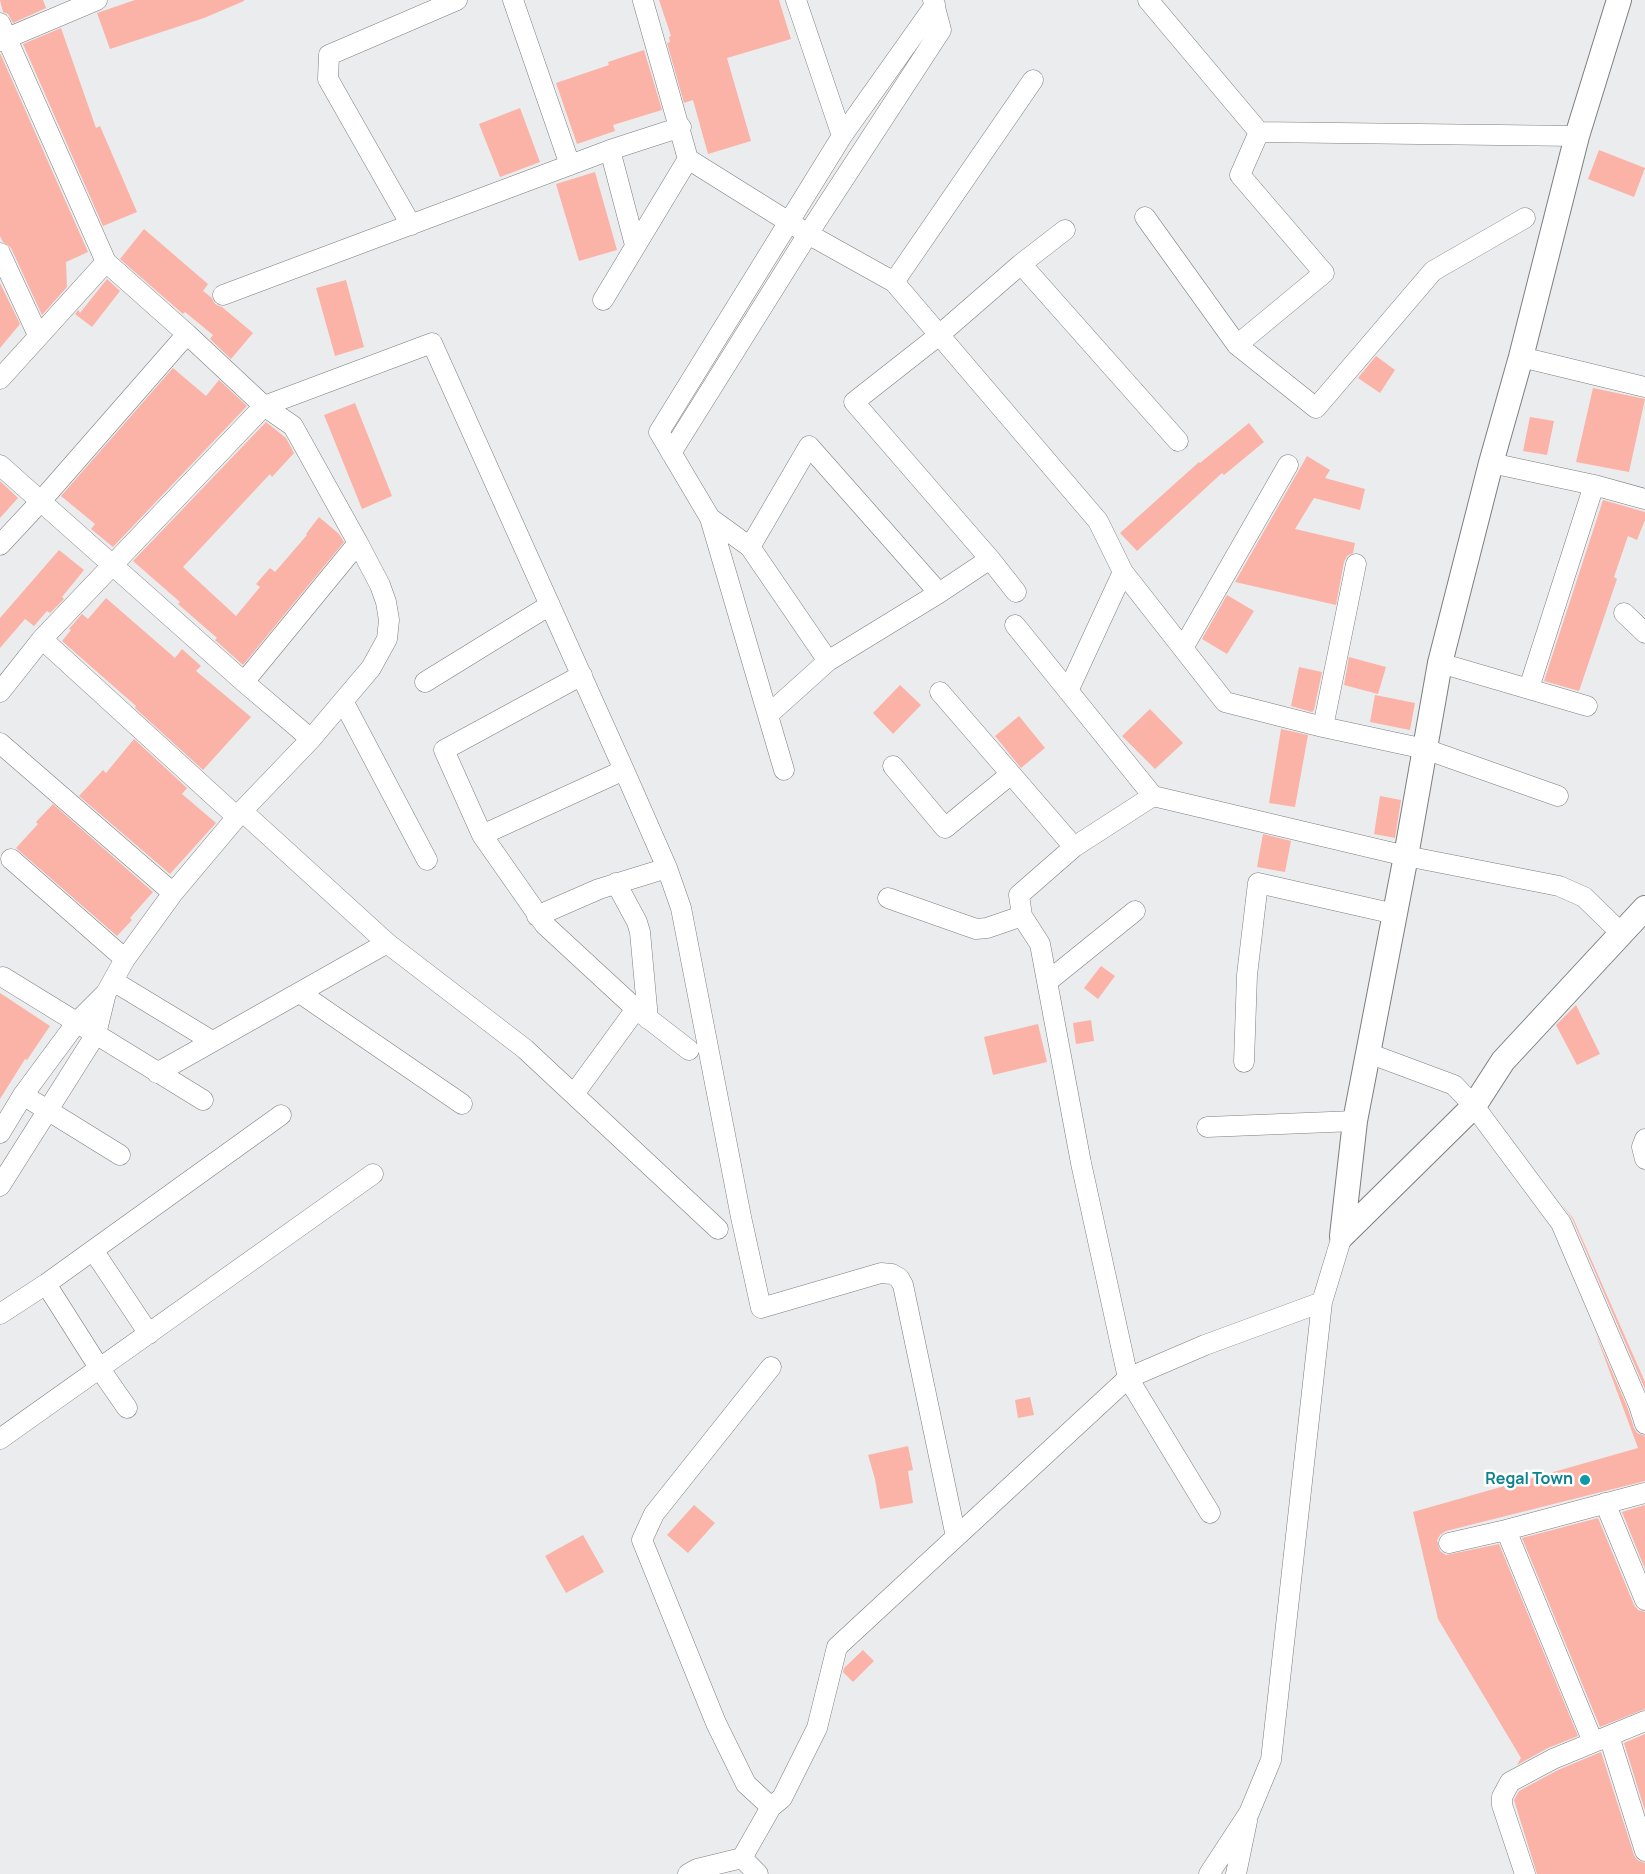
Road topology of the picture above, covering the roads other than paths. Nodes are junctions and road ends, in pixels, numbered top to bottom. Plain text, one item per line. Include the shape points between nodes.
1 (97, 0) edge
2 (457, 0) edge
3 (513, 0) edge
4 (796, 0) edge
5 (1148, 0) edge
6 (1619, 0) edge
7 (643, 2) dead end
8 (934, 3) edge
9 (2, 34) edge
10 (1033, 80) dead end
11 (681, 127) junction
12 (1259, 132) junction
13 (842, 136) junction
14 (1577, 136) junction
15 (610, 150) junction
16 (688, 159) junction
17 (570, 165) junction
18 (1145, 217) dead end
19 (1525, 218) dead end
20 (788, 222) junction
21 (411, 225) junction
22 (1065, 230) dead end
23 (808, 234) junction
24 (635, 245) junction
25 (0, 253) edge
26 (106, 262) junction
27 (1021, 264) junction
28 (894, 282) junction
29 (223, 296) dead end
30 (603, 300) dead end
31 (187, 334) junction
32 (38, 335) junction
33 (938, 336) junction
34 (1237, 345) junction
35 (1521, 357) junction
36 (0, 379) edge
37 (1645, 387) edge
38 (264, 406) junction
39 (1178, 441) dead end
40 (670, 453) junction
41 (1491, 463) junction
42 (0, 465) edge
43 (1287, 465) dead end
44 (1594, 485) junction
45 (1644, 494) edge
46 (41, 501) junction
47 (710, 518) junction
48 (358, 543) junction
49 (0, 545) edge
50 (750, 547) junction
51 (990, 559) junction
52 (112, 564) junction
53 (1356, 564) dead end
54 (1123, 572) junction
55 (1016, 592) dead end
56 (939, 593) junction
57 (550, 605) junction
58 (1624, 613) dead end
59 (1015, 626) dead end
60 (1645, 633) edge
61 (42, 639) junction
62 (1183, 648) junction
63 (828, 661) junction
64 (1440, 663) junction
65 (582, 675) junction
66 (244, 682) junction
67 (425, 682) dead end
68 (1529, 688) junction
69 (1068, 691) junction
70 (0, 692) edge
71 (940, 692) dead end
72 (343, 701) junction
73 (1587, 706) dead end
74 (768, 715) junction
75 (1323, 727) junction
76 (311, 739) junction
77 (0, 743) edge
78 (1425, 749) junction
79 (893, 766) dead end
80 (624, 770) junction
81 (784, 770) dead end
82 (1011, 774) junction
83 (1153, 796) junction
84 (1558, 796) dead end
85 (240, 814) junction
86 (482, 836) junction
87 (1074, 847) junction
88 (1406, 856) junction
89 (11, 859) dead end
90 (427, 860) dead end
91 (667, 868) junction
92 (616, 883) junction
93 (173, 893) junction
94 (888, 898) dead end
95 (1645, 908) edge
96 (1135, 910) dead end
97 (1395, 914) junction
98 (537, 916) junction
99 (1022, 916) junction
100 (1622, 933) junction
101 (387, 943) junction
102 (125, 958) junction
103 (3, 977) dead end
104 (1047, 982) junction
105 (109, 987) junction
106 (300, 993) junction
107 (642, 1014) junction
108 (77, 1022) junction
109 (96, 1034) junction
110 (212, 1041) junction
111 (689, 1050) dead end
112 (1368, 1053) junction
113 (1244, 1062) dead end
114 (158, 1073) junction
115 (574, 1094) junction
116 (23, 1095) junction
117 (203, 1100) dead end
118 (462, 1104) dead end
119 (1474, 1106) junction
120 (48, 1110) junction
121 (281, 1115) dead end
122 (1355, 1121) junction
123 (1207, 1127) dead end
124 (0, 1133) edge
125 (1645, 1140) edge
126 (120, 1155) dead end
127 (1645, 1159) edge
128 (373, 1174) dead end
129 (0, 1186) edge
130 (718, 1229) dead end
131 (1342, 1236) junction
132 (93, 1250) junction
133 (46, 1284) junction
134 (1322, 1302) junction
135 (0, 1314) edge
136 (149, 1334) junction
137 (771, 1367) dead end
138 (100, 1369) junction
139 (1128, 1378) junction
140 (1642, 1404) edge
141 (128, 1408) dead end
142 (1645, 1424) edge
143 (0, 1439) edge
144 (1645, 1493) edge
145 (1605, 1503) junction
146 (1210, 1513) dead end
147 (1506, 1530) junction
148 (956, 1537) junction
149 (1449, 1543) dead end
150 (1645, 1600) edge
151 (1645, 1721) edge
152 (1601, 1739) junction
153 (771, 1807) junction
154 (1249, 1813) junction
155 (1645, 1851) edge
156 (742, 1858) junction
157 (688, 1874) edge
158 (758, 1874) edge
159 (1209, 1874) edge
160 (1236, 1874) edge
161 (1525, 1874) edge

1 - 9 street
2 - 21 street via 329,55 328,79
3 - 17 street
4 - 13 street
5 - 12 street
6 - 14 street
7 - 11 street
8 - 13 street
8 - 23 street via 941,30
9 - 26 street
10 - 28 street
11 - 15 street
11 - 16 street
12 - 14 street
12 - 34 street via 1240,175 1324,273
13 - 20 street
14 - 35 street
15 - 17 street
15 - 24 street
16 - 20 street
16 - 24 street
17 - 21 street
18 - 34 street
19 - 34 street via 1433,271 1316,408
20 - 23 street
20 - 40 street via 659,432
21 - 29 street
22 - 27 street
23 - 28 street
23 - 40 street
24 - 30 street
25 - 32 street
26 - 31 street
26 - 32 street
27 - 33 street
27 - 39 street
28 - 33 street
31 - 38 street
31 - 46 street
32 - 36 street
33 - 51 street via 854,402
33 - 54 street via 1098,521
35 - 37 street
35 - 41 street
38 - 48 street via 293,426
38 - 52 street
38 - 57 street via 432,343
40 - 47 street
41 - 44 street
41 - 64 street
42 - 46 street
43 - 62 street
44 - 45 street
44 - 68 street
46 - 49 street
46 - 52 street
47 - 50 street
47 - 74 street
48 - 66 street
48 - 72 street via 380,585 389,620 387,639 371,668
50 - 56 street via 809,446
50 - 63 street
51 - 55 street
51 - 56 street
52 - 61 street
52 - 66 street
53 - 75 street
54 - 62 street
54 - 69 street
56 - 63 street
57 - 65 street
57 - 67 street
58 - 60 street
59 - 69 street
61 - 70 street
61 - 85 street
62 - 75 street via 1226,702
63 - 74 street
64 - 68 street
64 - 78 street
65 - 80 street
65 - 86 street via 444,750
66 - 76 street
68 - 73 street
69 - 83 street
71 - 82 street
72 - 76 street
72 - 90 street
74 - 81 street
75 - 78 street
76 - 85 street
77 - 93 street
78 - 84 street
78 - 88 street
79 - 82 street via 945,828
80 - 86 street
80 - 91 street
82 - 87 street
83 - 87 street
83 - 88 street
85 - 93 street
85 - 101 street
86 - 98 street
87 - 99 street via 1019,896
88 - 97 street
88 - 100 street via 1559,886 1598,909
89 - 102 street
91 - 92 street
91 - 148 street via 681,908 761,1308 882,1273 899,1278
92 - 98 street
92 - 107 street via 640,932
93 - 102 street
94 - 99 street via 976,929
95 - 100 street
96 - 104 street
97 - 112 street
97 - 113 street via 1258,883 1247,975
98 - 107 street
99 - 104 street via 1040,944
100 - 119 street via 1503,1061
101 - 106 street
101 - 115 street via 525,1048
102 - 105 street
103 - 108 street
104 - 139 street
105 - 108 street
105 - 109 street
105 - 110 street
106 - 110 street
106 - 118 street
107 - 111 street
107 - 115 street
108 - 109 street
108 - 116 street
109 - 114 street
109 - 120 street
110 - 114 street
112 - 119 street via 1454,1085
112 - 122 street
114 - 117 street
115 - 130 street
116 - 120 street
116 - 124 street
119 - 131 street
119 - 140 street via 1562,1223
120 - 126 street
120 - 129 street
121 - 132 street
122 - 123 street
122 - 131 street
125 - 127 street
128 - 136 street
131 - 134 street
132 - 133 street
132 - 136 street
133 - 135 street
133 - 138 street
134 - 139 street
134 - 154 street via 1271,1760
136 - 138 street
137 - 153 street via 654,1514 642,1540 716,1723 746,1784
138 - 141 street
138 - 143 street
139 - 146 street
139 - 148 street
140 - 142 street
144 - 145 street
145 - 147 street
145 - 150 street
147 - 149 street
147 - 152 street
148 - 153 street via 837,1647 817,1728 782,1798
151 - 152 street
152 - 155 street
152 - 161 street via 1553,1758 1510,1782 1505,1789 1502,1805
153 - 156 street
154 - 159 street
154 - 160 street
156 - 157 street
156 - 158 street

